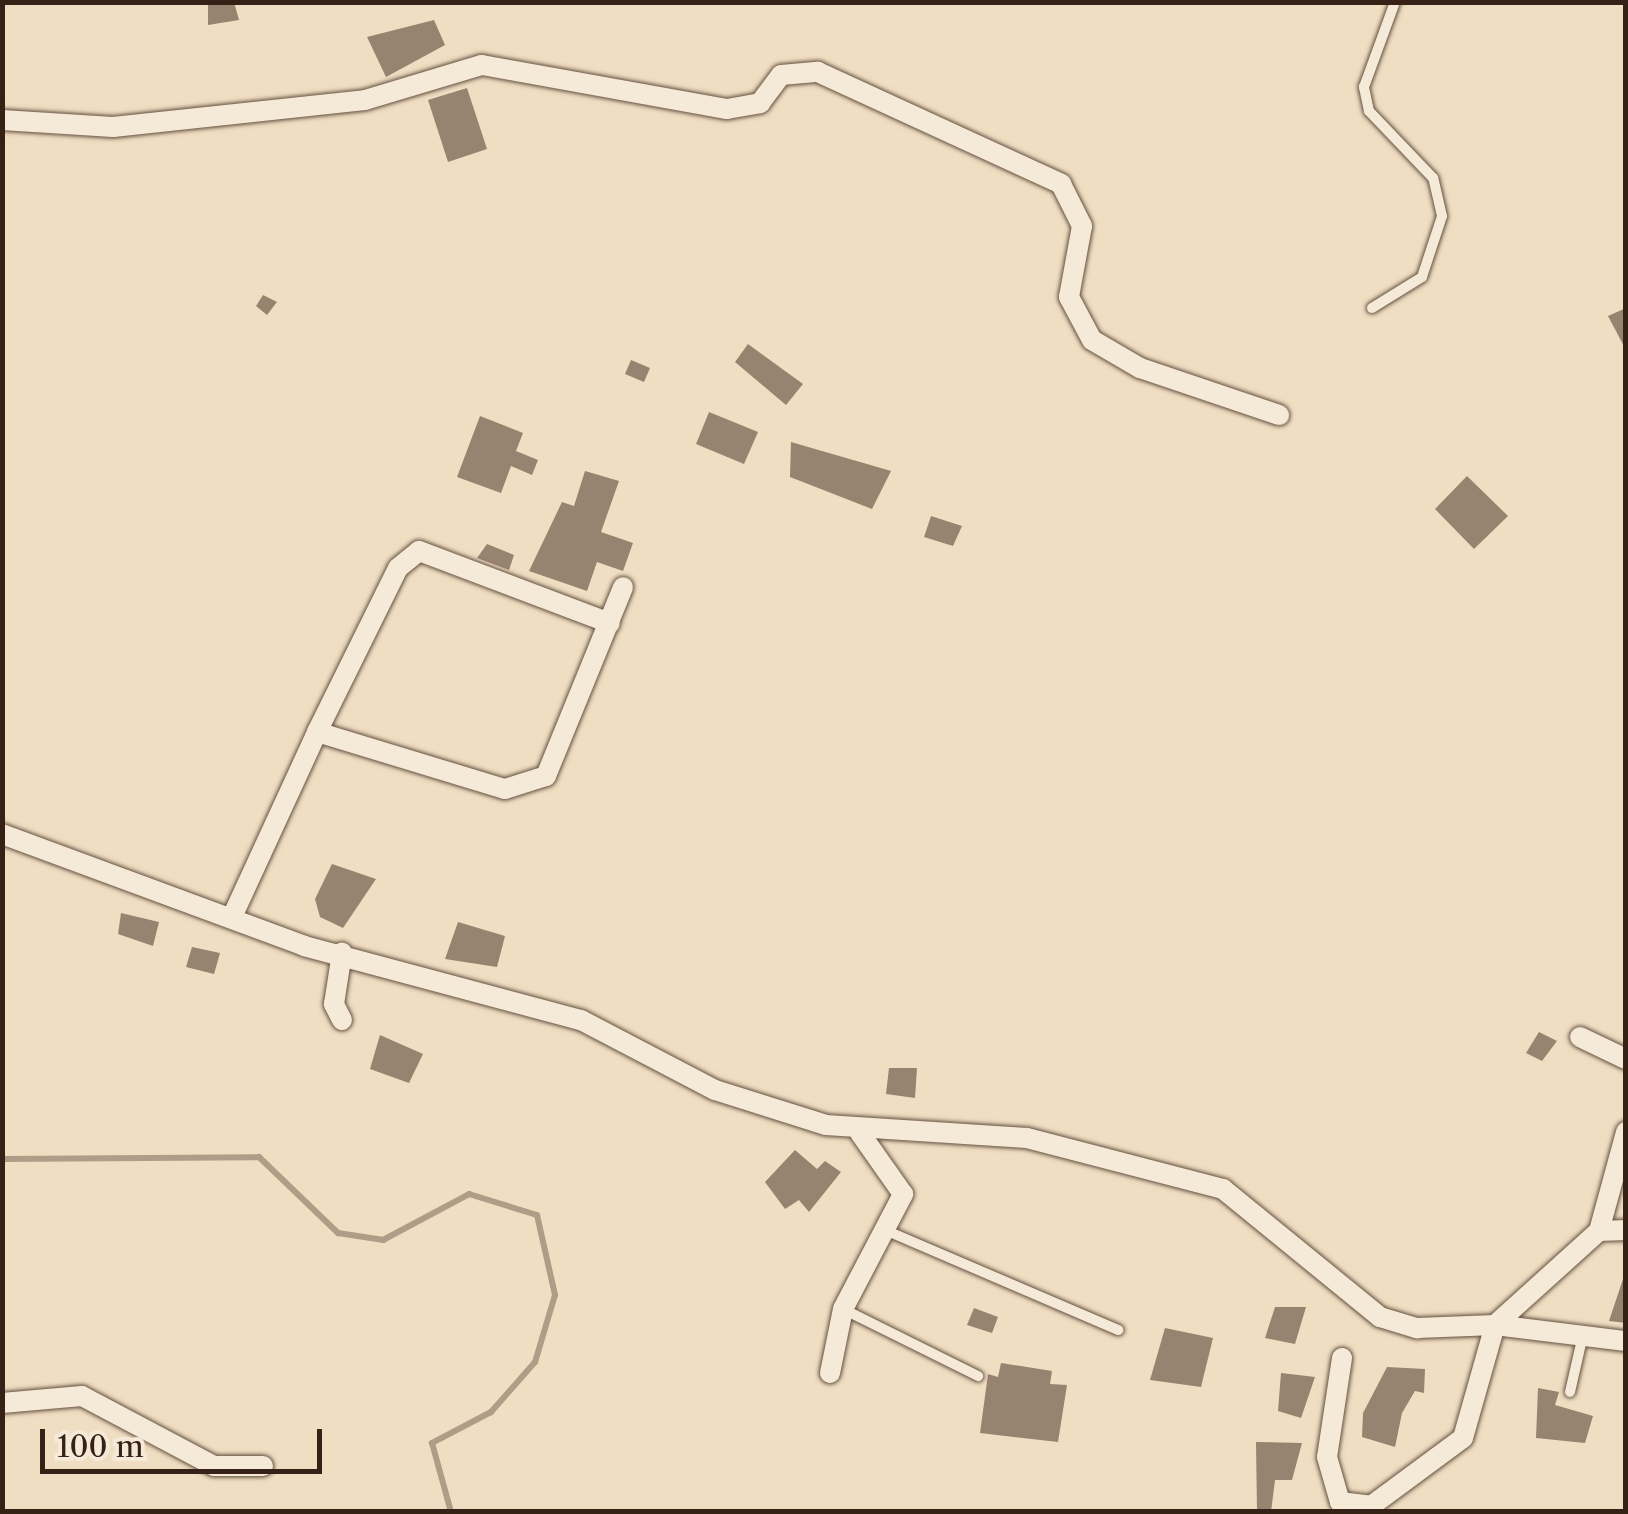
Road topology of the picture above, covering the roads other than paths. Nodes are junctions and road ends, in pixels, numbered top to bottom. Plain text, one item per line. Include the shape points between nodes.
1 (1395, 2) edge
2 (2, 120) edge
3 (1372, 308) dead end
4 (1280, 415) dead end
5 (623, 587) dead end
6 (610, 623) junction
7 (317, 732) junction
8 (2, 834) edge
9 (232, 917) junction
10 (342, 953) junction
11 (342, 1020) dead end
12 (1580, 1037) dead end
13 (1626, 1060) edge
14 (1626, 1132) edge
15 (860, 1133) junction
16 (880, 1227) junction
17 (1598, 1230) junction
18 (1626, 1230) edge
19 (844, 1309) junction
20 (1495, 1325) junction
21 (1118, 1330) dead end
22 (1584, 1333) junction
23 (1626, 1341) edge
24 (1342, 1358) dead end
25 (830, 1373) dead end
26 (978, 1376) dead end
27 (1570, 1392) dead end
28 (2, 1403) edge
29 (263, 1466) dead end
30 (1340, 1507) edge

1 - 3 lane via 1366,99 1385,132 1440,190 1442,216 1422,277
2 - 4 street via 113,127 364,100 482,65 727,109 760,103 781,75 818,72 1061,184 1082,226 1069,297 1092,340 1140,368
5 - 6 street
6 - 7 street via 555,760 533,786 505,789
6 - 7 street via 420,551 398,568
7 - 9 street
8 - 9 street
9 - 10 street
10 - 11 street via 334,1004
10 - 15 street via 581,1020 715,1090
12 - 13 street
14 - 17 street
15 - 16 street via 902,1194
15 - 20 street via 1028,1138 1189,1177 1263,1214 1380,1317 1417,1328
16 - 19 street
16 - 21 lane
17 - 18 street
17 - 20 street
19 - 25 street
19 - 26 lane
20 - 22 street
20 - 30 street via 1458,1446 1382,1504
22 - 23 street
22 - 27 lane
24 - 30 street via 1327,1457
28 - 29 street via 82,1396 214,1466

